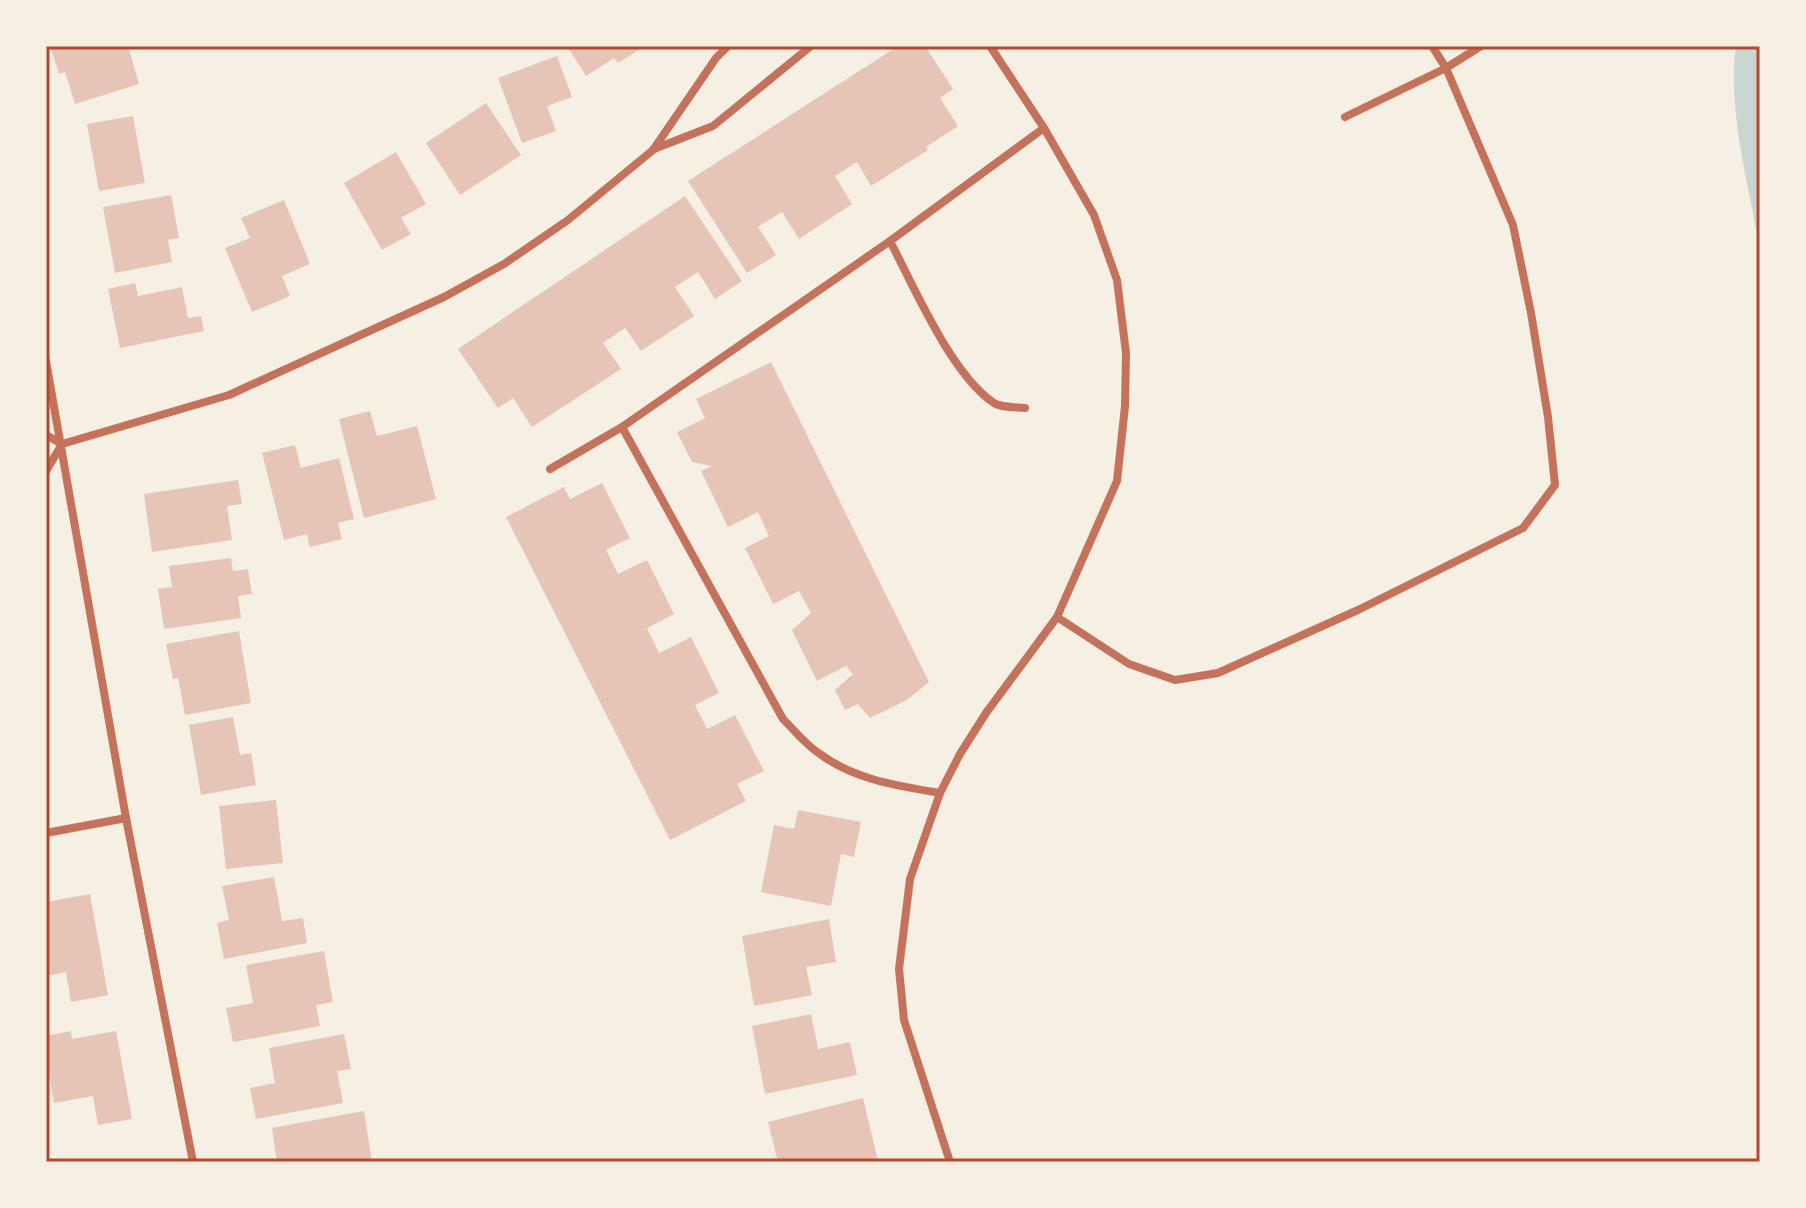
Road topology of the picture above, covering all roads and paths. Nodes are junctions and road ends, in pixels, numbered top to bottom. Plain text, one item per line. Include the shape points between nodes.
1 (728, 46) edge
2 (811, 46) edge
3 (990, 46) edge
4 (1432, 46) edge
5 (1481, 46) edge
6 (1446, 68) junction
7 (1345, 117) dead end
8 (1044, 128) junction
9 (653, 150) junction
10 (890, 241) junction
11 (46, 361) edge
12 (1025, 408) dead end
13 (622, 427) junction
14 (46, 435) edge
15 (62, 444) junction
16 (550, 469) dead end
17 (46, 471) edge
18 (1057, 617) junction
19 (940, 793) junction
20 (126, 818) junction
21 (46, 833) edge
22 (193, 1162) edge
23 (950, 1162) edge

1 - 9 street
2 - 9 street via 713,126
3 - 8 street
4 - 6 street
5 - 6 street
6 - 7 street
6 - 18 street via 1513,225 1555,485 1523,528 1218,673 1175,680 1129,664
8 - 10 street
8 - 18 street via 1094,215 1117,280 1126,353 1117,481
9 - 15 street via 568,220 444,297 229,395
10 - 12 street via 968,378 996,405
10 - 13 street
11 - 15 street
13 - 16 street
13 - 19 street via 783,719 819,754 855,774
14 - 15 street
15 - 17 street
15 - 20 street
18 - 19 street via 986,713
19 - 23 street via 910,879 899,969 904,1020
20 - 21 street
20 - 22 street

